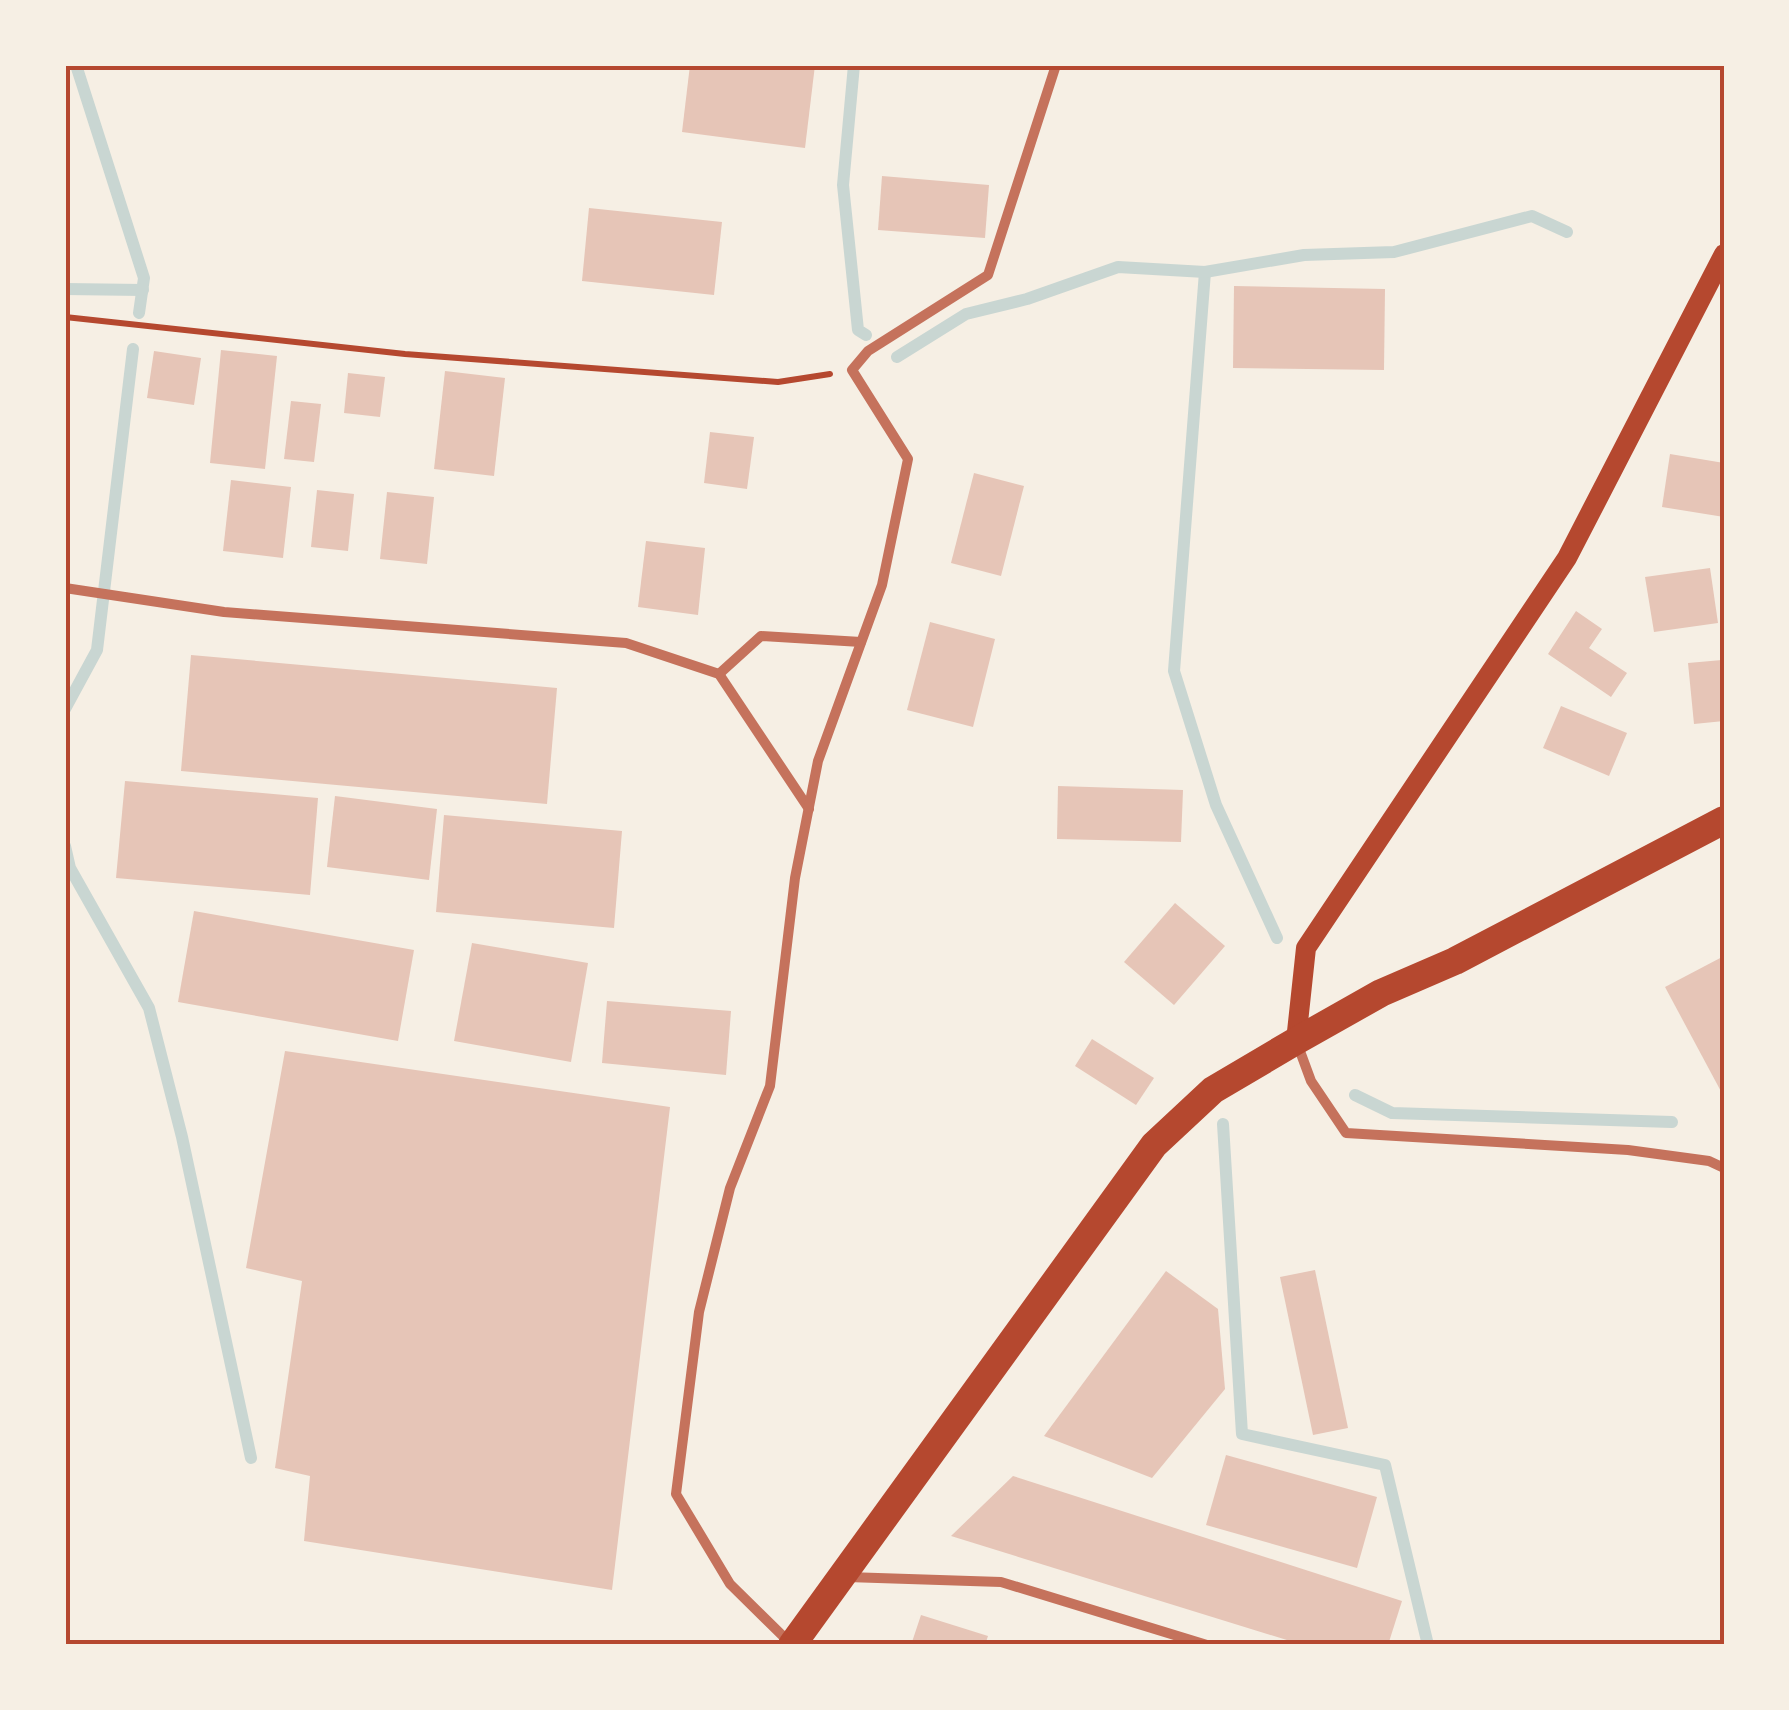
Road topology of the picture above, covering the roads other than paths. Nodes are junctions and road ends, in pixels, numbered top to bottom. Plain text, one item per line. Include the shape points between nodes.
1 (1056, 65) edge
2 (1724, 254) edge
3 (65, 588) edge
4 (861, 642) junction
5 (719, 674) junction
6 (809, 810) junction
7 (1724, 820) edge
8 (1296, 1041) junction
9 (1724, 1168) edge
10 (841, 1577) junction
11 (792, 1645) edge
12 (1207, 1645) edge

1 - 4 street via 988,275 868,351 852,370 908,459 882,585
2 - 8 main road via 1567,558 1306,948
3 - 5 street via 224,612 626,643
4 - 5 street via 762,636
4 - 6 street via 818,761
5 - 6 street
6 - 11 street via 770,1086 730,1188 699,1312 676,1494 730,1584
7 - 8 highway
8 - 9 street via 1310,1081 1346,1133 1628,1150
8 - 10 highway via 1213,1090 1154,1145
10 - 11 highway
10 - 12 street via 1001,1582

